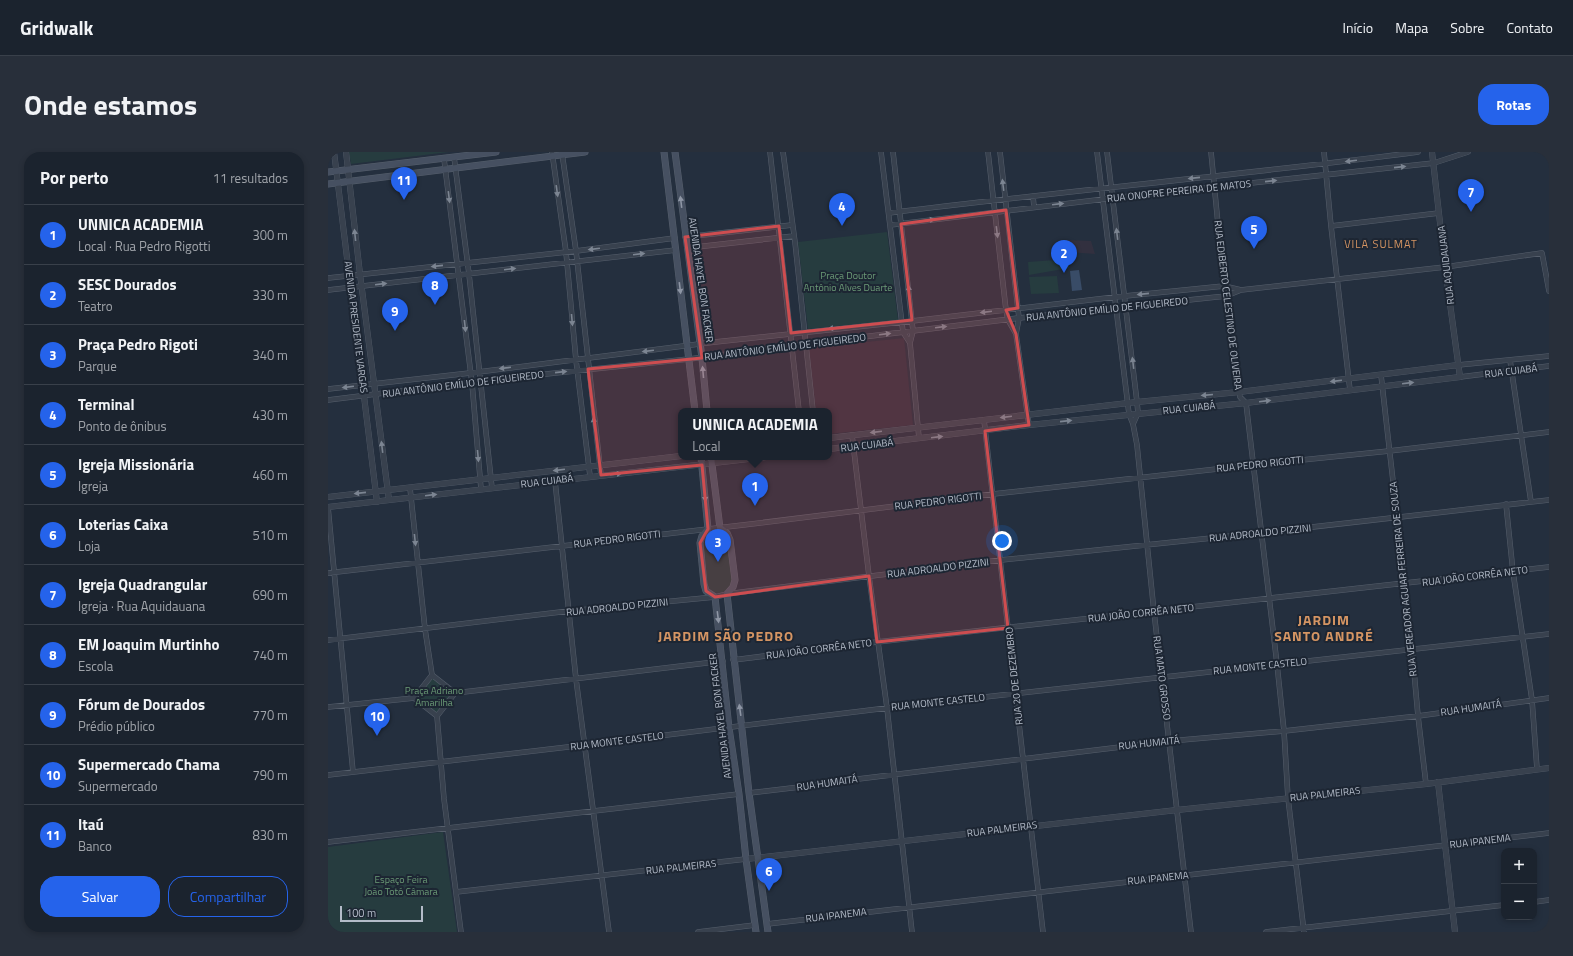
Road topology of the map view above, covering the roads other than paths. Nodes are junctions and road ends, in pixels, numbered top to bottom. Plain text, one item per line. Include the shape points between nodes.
1 (334, 152) edge
2 (346, 152) edge
3 (496, 152) edge
4 (585, 152) edge
5 (664, 152) edge
6 (675, 152) edge
7 (770, 152) edge
8 (783, 152) edge
9 (881, 152) edge
10 (894, 152) edge
11 (988, 152) edge
12 (1000, 152) edge
13 (1097, 152) edge
14 (1107, 152) edge
15 (1211, 152) edge
16 (1324, 152) edge
17 (1418, 152) edge
18 (1432, 152) edge
19 (1460, 152) edge
20 (1468, 152) edge
21 (1472, 152) edge
22 (562, 153) edge
23 (552, 154) edge
24 (454, 157) junction
25 (444, 158) junction
26 (1434, 163) junction
27 (1326, 164) junction
28 (446, 168) junction
29 (455, 168) junction
30 (348, 170) junction
31 (337, 171) junction
32 (328, 172) edge
33 (1327, 175) junction
34 (1213, 176) junction
35 (350, 181) junction
36 (338, 183) junction
37 (328, 184) edge
38 (1112, 187) junction
39 (1214, 187) junction
40 (1101, 188) junction
41 (1033, 196) junction
42 (1113, 198) junction
43 (1005, 199) junction
44 (1103, 199) junction
45 (993, 201) junction
46 (1034, 207) junction
47 (1006, 210) junction
48 (899, 212) junction
49 (994, 212) junction
50 (1440, 213) junction
51 (889, 214) junction
52 (901, 224) junction
53 (792, 225) junction
54 (890, 225) junction
55 (779, 226) junction
56 (1331, 226) junction
57 (685, 236) junction
58 (794, 236) junction
59 (675, 238) junction
60 (780, 238) junction
61 (687, 248) junction
62 (676, 250) junction
63 (576, 251) junction
64 (566, 252) junction
65 (467, 262) junction
66 (577, 262) junction
67 (567, 263) junction
68 (457, 264) junction
69 (1445, 267) junction
70 (360, 274) junction
71 (469, 274) junction
72 (349, 275) junction
73 (459, 276) junction
74 (328, 278) edge
75 (1338, 280) junction
76 (361, 286) junction
77 (1224, 286) junction
78 (350, 287) junction
79 (328, 290) edge
80 (1242, 290) junction
81 (1549, 291) edge
82 (1125, 296) junction
83 (1226, 296) junction
84 (1115, 297) junction
85 (1126, 306) junction
86 (1116, 307) junction
87 (1018, 308) junction
88 (1006, 310) junction
89 (1019, 318) junction
90 (1008, 320) junction
91 (912, 321) junction
92 (901, 322) junction
93 (804, 331) junction
94 (913, 331) junction
95 (903, 332) junction
96 (791, 333) junction
97 (1016, 334) junction
98 (910, 343) junction
99 (700, 344) junction
100 (805, 344) junction
101 (687, 346) junction
102 (792, 346) junction
103 (1549, 356) edge
104 (587, 358) junction
105 (702, 358) junction
106 (576, 360) junction
107 (689, 360) junction
108 (1510, 360) junction
109 (1458, 365) junction
110 (1549, 366) edge
111 (588, 369) junction
112 (577, 370) junction
113 (1511, 371) junction
114 (479, 372) junction
115 (470, 373) junction
116 (1381, 375) junction
117 (1460, 377) junction
118 (1349, 379) junction
119 (480, 381) junction
120 (472, 382) junction
121 (374, 383) junction
122 (363, 385) junction
123 (1382, 387) junction
124 (328, 389) edge
125 (1350, 390) junction
126 (1239, 392) junction
127 (376, 395) junction
128 (364, 396) junction
129 (328, 400) edge
130 (1137, 402) junction
131 (1128, 403) junction
132 (1246, 403) junction
133 (695, 408) edge
134 (707, 408) edge
135 (800, 408) edge
136 (813, 408) edge
137 (1138, 413) junction
138 (1129, 414) junction
139 (1027, 415) junction
140 (984, 420) junction
141 (1133, 424) junction
142 (1028, 425) junction
143 (918, 428) junction
144 (985, 431) junction
145 (1549, 432) edge
146 (852, 435) junction
147 (1520, 436) junction
148 (832, 438) edge
149 (919, 438) junction
150 (853, 446) junction
151 (832, 449) edge
152 (1389, 451) junction
153 (678, 456) edge
154 (701, 460) edge
155 (711, 460) edge
156 (599, 464) junction
157 (702, 465) junction
158 (1253, 465) junction
159 (588, 466) junction
160 (601, 475) junction
161 (590, 476) junction
162 (1140, 477) junction
163 (491, 478) junction
164 (480, 479) junction
165 (555, 481) junction
166 (410, 488) junction
167 (492, 488) junction
168 (481, 489) junction
169 (387, 490) junction
170 (376, 491) junction
171 (993, 494) junction
172 (328, 497) edge
173 (411, 497) junction
174 (389, 500) junction
175 (1549, 500) edge
176 (377, 502) junction
177 (1531, 502) junction
178 (1506, 504) junction
179 (328, 507) edge
180 (861, 510) junction
181 (1396, 517) junction
182 (720, 528) junction
183 (708, 529) junction
184 (1260, 533) junction
185 (1147, 544) junction
186 (562, 546) junction
187 (1001, 560) junction
188 (418, 563) junction
189 (1549, 567) edge
190 (334, 572) junction
191 (1513, 572) junction
192 (328, 573) edge
193 (869, 576) junction
194 (1405, 584) junction
195 (727, 594) junction
196 (716, 597) junction
197 (1269, 600) junction
198 (569, 611) junction
199 (1154, 612) junction
200 (1008, 628) junction
201 (425, 629) junction
202 (1549, 634) edge
203 (1523, 636) junction
204 (341, 638) junction
205 (328, 640) edge
206 (877, 642) junction
207 (1412, 649) junction
208 (733, 660) junction
209 (723, 661) junction
210 (1277, 664) junction
211 (432, 675) junction
212 (1162, 677) junction
213 (576, 679) junction
214 (455, 693) junction
215 (1016, 693) junction
216 (414, 698) junction
217 (1549, 698) edge
218 (1532, 700) junction
219 (347, 704) junction
220 (328, 707) edge
221 (887, 708) junction
222 (436, 716) junction
223 (1418, 716) junction
224 (742, 726) junction
225 (729, 728) junction
226 (1284, 731) junction
227 (1170, 741) junction
228 (585, 745) junction
229 (1022, 758) junction
230 (440, 761) junction
231 (1549, 768) edge
232 (1537, 769) junction
233 (353, 772) junction
234 (894, 774) junction
235 (328, 775) edge
236 (1438, 782) junction
237 (1426, 784) junction
238 (749, 793) junction
239 (739, 794) junction
240 (1288, 798) junction
241 (1177, 810) junction
242 (594, 811) junction
243 (1031, 826) junction
244 (447, 828) junction
245 (1549, 833) edge
246 (901, 841) junction
247 (328, 842) edge
248 (1444, 846) junction
249 (758, 858) junction
250 (746, 859) junction
251 (1296, 863) junction
252 (1184, 875) junction
253 (602, 876) junction
254 (456, 892) junction
255 (1038, 892) junction
256 (1549, 900) edge
257 (1537, 902) edge
258 (1501, 905) edge
259 (909, 907) junction
260 (1452, 911) junction
261 (767, 924) junction
262 (756, 929) edge
263 (1304, 930) edge
264 (461, 932) edge
265 (608, 932) edge
266 (698, 932) edge
267 (768, 932) edge
268 (912, 932) edge
269 (1043, 932) edge
270 (1191, 932) edge
271 (1266, 932) edge
272 (1455, 932) edge

1 - 31 street, AVENIDA PRESIDENTE VARGAS
2 - 30 street, AVENIDA PRESIDENTE VARGAS
3 - 24 main road
4 - 22 main road
5 - 59 main road, AVENIDA HAYEL BON FACKER
57 -> 6 main road, AVENIDA HAYEL BON FACKER
7 - 55 street
8 - 53 street
9 - 51 street
10 - 48 street
11 - 45 street
43 -> 12 street
13 - 40 street, RUA MATO GROSSO
14 - 38 street
15 - 34 street, RUA EDIBERTO CELESTINO DE OLIVEIRA
16 - 27 street
17 -> 27 street, RUA ONOFRE PEREIRA DE MATOS
18 - 26 street, RUA AQUIDAUANA
19 - 20 street, RUA ONOFRE PEREIRA DE MATOS
20 - 21 street, RUA ONOFRE PEREIRA DE MATOS
20 - 26 street, RUA ONOFRE PEREIRA DE MATOS
22 - 23 main road
22 - 63 street
23 - 29 main road
23 -> 64 street
24 - 25 main road
24 - 29 street
25 - 28 street
25 - 30 main road
33 -> 26 street, RUA ONOFRE PEREIRA DE MATOS
26 - 50 street, RUA AQUIDAUANA
27 - 33 street
27 - 34 street, RUA ONOFRE PEREIRA DE MATOS
28 - 29 main road
28 - 35 main road
28 -> 68 street
29 - 65 street
30 - 31 main road
30 - 35 street, AVENIDA PRESIDENTE VARGAS
31 - 32 main road
31 - 36 street, AVENIDA PRESIDENTE VARGAS
39 -> 33 street, RUA ONOFRE PEREIRA DE MATOS
33 - 56 street
34 -> 38 street, RUA ONOFRE PEREIRA DE MATOS
34 - 39 street, RUA EDIBERTO CELESTINO DE OLIVEIRA
35 - 36 main road
70 -> 35 street, AVENIDA PRESIDENTE VARGAS
36 - 37 main road
36 - 72 street, AVENIDA PRESIDENTE VARGAS
38 - 40 street, RUA ONOFRE PEREIRA DE MATOS
38 - 42 street
39 - 42 street, RUA ONOFRE PEREIRA DE MATOS
39 - 77 street, RUA EDIBERTO CELESTINO DE OLIVEIRA
40 - 41 street, RUA ONOFRE PEREIRA DE MATOS
40 - 44 street, RUA MATO GROSSO
41 - 43 street, RUA ONOFRE PEREIRA DE MATOS
41 - 46 street
42 - 44 street, RUA ONOFRE PEREIRA DE MATOS
82 -> 42 street
43 - 45 street, RUA ONOFRE PEREIRA DE MATOS
43 - 47 street
46 -> 44 street, RUA ONOFRE PEREIRA DE MATOS
44 - 84 street, RUA MATO GROSSO
45 - 48 street, RUA ONOFRE PEREIRA DE MATOS
45 - 49 street
46 - 47 street, RUA ONOFRE PEREIRA DE MATOS
47 - 49 street, RUA ONOFRE PEREIRA DE MATOS
47 - 87 street
48 - 51 street, RUA ONOFRE PEREIRA DE MATOS
48 - 52 street
52 -> 49 street, RUA ONOFRE PEREIRA DE MATOS
49 -> 88 street
50 - 56 street
50 - 69 street, RUA AQUIDAUANA
51 - 54 street
52 - 54 street, RUA ONOFRE PEREIRA DE MATOS
91 -> 52 street
53 - 55 street
53 - 58 street
54 - 92 street
55 - 57 street
55 - 60 street
56 - 75 street
57 - 61 main road, AVENIDA HAYEL BON FACKER
58 - 60 street
58 - 93 street
59 - 62 main road, AVENIDA HAYEL BON FACKER
59 -> 63 street
60 - 61 street
60 - 96 street
61 - 99 main road, AVENIDA HAYEL BON FACKER
66 -> 62 street
62 -> 101 main road, AVENIDA HAYEL BON FACKER
63 - 64 street
63 - 66 street
64 - 65 street
64 - 67 street
65 - 68 street
65 - 71 street
66 - 67 street
66 - 104 street
71 -> 67 street
67 -> 106 street
68 -> 70 street
68 - 73 street
69 - 75 street, RUA ANTÔNIO EMÍLIO DE FIGUEIREDO
69 - 81 street, RUA ANTÔNIO EMÍLIO DE FIGUEIREDO via 1542,253
69 - 109 street, RUA AQUIDAUANA
70 - 72 street
70 - 76 street, AVENIDA PRESIDENTE VARGAS
71 - 73 street
71 - 114 street
72 - 74 street
72 - 78 street, AVENIDA PRESIDENTE VARGAS
76 -> 73 street
73 -> 115 street
75 - 80 street, RUA ANTÔNIO EMÍLIO DE FIGUEIREDO
75 - 118 street
76 - 78 street
76 - 121 street, AVENIDA PRESIDENTE VARGAS
77 - 80 street, RUA ANTÔNIO EMÍLIO DE FIGUEIREDO
77 -> 82 street, RUA ANTÔNIO EMÍLIO DE FIGUEIREDO
77 - 83 street, RUA EDIBERTO CELESTINO DE OLIVEIRA
78 - 79 street
78 - 122 street, AVENIDA PRESIDENTE VARGAS
80 - 83 street, RUA ANTÔNIO EMÍLIO DE FIGUEIREDO
82 - 84 street, RUA ANTÔNIO EMÍLIO DE FIGUEIREDO
82 - 85 street
83 - 85 street, RUA ANTÔNIO EMÍLIO DE FIGUEIREDO
83 - 126 street, RUA EDIBERTO CELESTINO DE OLIVEIRA
84 - 86 street, RUA MATO GROSSO
84 - 87 street, RUA ANTÔNIO EMÍLIO DE FIGUEIREDO
85 - 86 street, RUA ANTÔNIO EMÍLIO DE FIGUEIREDO
130 -> 85 street
86 - 89 street, RUA ANTÔNIO EMÍLIO DE FIGUEIREDO
86 - 131 street, RUA MATO GROSSO
87 - 88 street, RUA ANTÔNIO EMÍLIO DE FIGUEIREDO
87 - 89 street
88 - 90 street
88 -> 91 street, RUA ANTÔNIO EMÍLIO DE FIGUEIREDO
89 - 90 street, RUA ANTÔNIO EMÍLIO DE FIGUEIREDO
89 - 97 street
94 -> 90 street, RUA ANTÔNIO EMÍLIO DE FIGUEIREDO
90 - 97 street
91 - 92 street, RUA ANTÔNIO EMÍLIO DE FIGUEIREDO
91 - 94 street
92 -> 93 street, RUA ANTÔNIO EMÍLIO DE FIGUEIREDO
92 - 95 street
93 - 96 street, RUA ANTÔNIO EMÍLIO DE FIGUEIREDO
93 - 100 street
94 - 95 street, RUA ANTÔNIO EMÍLIO DE FIGUEIREDO
94 - 98 street
95 - 98 street
100 -> 95 street, RUA ANTÔNIO EMÍLIO DE FIGUEIREDO
96 - 99 street, RUA ANTÔNIO EMÍLIO DE FIGUEIREDO
96 - 102 street
97 - 139 street
98 - 143 street
99 - 101 street, RUA ANTÔNIO EMÍLIO DE FIGUEIREDO
99 - 105 main road, AVENIDA HAYEL BON FACKER
100 - 102 street, RUA ANTÔNIO EMÍLIO DE FIGUEIREDO
100 - 136 street
101 -> 104 street, RUA ANTÔNIO EMÍLIO DE FIGUEIREDO
101 - 107 main road, AVENIDA HAYEL BON FACKER
102 - 105 street, RUA ANTÔNIO EMÍLIO DE FIGUEIREDO
102 - 135 street
103 - 108 street, RUA CUIABÁ
104 - 106 street, RUA ANTÔNIO EMÍLIO DE FIGUEIREDO
104 - 111 street
105 - 107 street, RUA ANTÔNIO EMÍLIO DE FIGUEIREDO
134 -> 105 main road, AVENIDA HAYEL BON FACKER
106 - 112 street
106 -> 114 street, RUA ANTÔNIO EMÍLIO DE FIGUEIREDO
107 - 111 street, RUA ANTÔNIO EMÍLIO DE FIGUEIREDO
107 - 133 main road, AVENIDA HAYEL BON FACKER
108 - 109 street, RUA CUIABÁ
108 - 113 street
109 - 116 street, RUA CUIABÁ
109 - 117 street, RUA AQUIDAUANA
110 - 113 street, RUA CUIABÁ
111 - 112 street, RUA ANTÔNIO EMÍLIO DE FIGUEIREDO
156 -> 111 street
119 -> 112 street, RUA ANTÔNIO EMÍLIO DE FIGUEIREDO
112 - 159 street
113 - 117 street, RUA CUIABÁ
113 - 147 street
114 - 115 street, RUA ANTÔNIO EMÍLIO DE FIGUEIREDO
114 - 119 street
115 - 120 street
115 - 121 street, RUA ANTÔNIO EMÍLIO DE FIGUEIREDO
116 - 118 street, RUA CUIABÁ
116 - 123 street, RUA VEREADOR AGUIAR FERREIRA DE SOUZA
123 -> 117 street, RUA CUIABÁ
118 - 125 street
118 -> 126 street, RUA CUIABÁ
119 - 120 street, RUA ANTÔNIO EMÍLIO DE FIGUEIREDO
119 - 163 street
120 - 127 street, RUA ANTÔNIO EMÍLIO DE FIGUEIREDO
120 -> 164 street
121 - 122 street, RUA ANTÔNIO EMÍLIO DE FIGUEIREDO
121 - 127 street, AVENIDA PRESIDENTE VARGAS
122 -> 124 street, RUA ANTÔNIO EMÍLIO DE FIGUEIREDO
122 - 128 street, AVENIDA PRESIDENTE VARGAS
123 - 125 street, RUA CUIABÁ
123 - 152 street, RUA VEREADOR AGUIAR FERREIRA DE SOUZA
132 -> 125 street, RUA CUIABÁ
126 -> 130 street, RUA CUIABÁ
126 - 132 street, RUA EDIBERTO CELESTINO DE OLIVEIRA
127 - 128 street, RUA ANTÔNIO EMÍLIO DE FIGUEIREDO
169 -> 127 street, AVENIDA PRESIDENTE VARGAS
128 - 129 street, RUA ANTÔNIO EMÍLIO DE FIGUEIREDO
128 - 170 street, AVENIDA PRESIDENTE VARGAS
130 - 131 street, RUA CUIABÁ
130 - 137 street
131 - 138 street, RUA MATO GROSSO
131 - 139 street, RUA CUIABÁ
132 - 137 street, RUA CUIABÁ
132 - 158 street, RUA EDIBERTO CELESTINO DE OLIVEIRA
137 - 138 street, RUA CUIABÁ
137 - 141 street
138 - 141 street, RUA MATO GROSSO
142 -> 138 street, RUA CUIABÁ
139 -> 140 street, RUA CUIABÁ
139 - 142 street
140 - 143 street, RUA CUIABÁ
140 - 144 street, RUA 20 DE DEZEMBRO
141 - 162 street, RUA MATO GROSSO
142 - 144 street, RUA CUIABÁ
143 -> 146 street, RUA CUIABÁ
143 - 149 street
149 -> 144 street, RUA CUIABÁ
144 - 171 street, RUA 20 DE DEZEMBRO
145 - 147 street, RUA PEDRO RIGOTTI
146 - 148 street, RUA CUIABÁ
146 - 150 street
147 - 152 street, RUA PEDRO RIGOTTI
147 - 177 street
149 - 150 street, RUA CUIABÁ
150 - 151 street, RUA CUIABÁ
150 - 180 street
152 - 158 street, RUA PEDRO RIGOTTI
152 - 181 street, RUA VEREADOR AGUIAR FERREIRA DE SOUZA
153 - 156 street, RUA CUIABÁ
154 - 157 main road
155 - 157 street, RUA CUIABÁ
155 - 182 main road, AVENIDA HAYEL BON FACKER
156 - 159 street, RUA CUIABÁ
156 - 160 street
160 -> 157 street, RUA CUIABÁ
157 -> 183 main road
158 - 162 street, RUA PEDRO RIGOTTI
158 - 184 street, RUA EDIBERTO CELESTINO DE OLIVEIRA
159 - 161 street
159 -> 163 street, RUA CUIABÁ
160 - 161 street, RUA CUIABÁ
161 - 165 street, RUA CUIABÁ
162 - 171 street, RUA PEDRO RIGOTTI
162 - 185 street, RUA MATO GROSSO
163 - 164 street, RUA CUIABÁ
163 - 167 street
164 - 166 street, RUA CUIABÁ
164 - 168 street
165 - 167 street, RUA CUIABÁ
165 - 186 street
166 - 169 street, RUA CUIABÁ
166 - 173 street
167 - 168 street, RUA CUIABÁ
173 -> 168 street, RUA CUIABÁ
169 - 170 street, RUA CUIABÁ
169 - 174 street, AVENIDA PRESIDENTE VARGAS
170 -> 172 street, RUA CUIABÁ
170 - 176 street, AVENIDA PRESIDENTE VARGAS
171 - 180 street, RUA PEDRO RIGOTTI
171 - 187 street, RUA 20 DE DEZEMBRO
173 - 174 street, RUA CUIABÁ
173 -> 188 street
174 - 176 street, RUA CUIABÁ
175 - 177 street, RUA ADROALDO PIZZINI
176 - 179 street, RUA CUIABÁ
177 - 178 street, RUA ADROALDO PIZZINI
178 - 181 street, RUA ADROALDO PIZZINI
178 - 191 street
179 - 190 street
180 - 182 street, RUA PEDRO RIGOTTI
180 - 193 street
181 - 184 street, RUA ADROALDO PIZZINI
181 - 194 street, RUA VEREADOR AGUIAR FERREIRA DE SOUZA
182 - 183 street, RUA PEDRO RIGOTTI
182 - 195 main road, AVENIDA HAYEL BON FACKER via 727,533 730,540 735,580
183 - 186 street, RUA PEDRO RIGOTTI
183 - 196 main road via 700,543 704,584 706,591
184 - 185 street, RUA ADROALDO PIZZINI
184 - 197 street, RUA EDIBERTO CELESTINO DE OLIVEIRA
185 - 187 street, RUA ADROALDO PIZZINI
185 - 199 street, RUA MATO GROSSO
186 - 188 street, RUA PEDRO RIGOTTI
186 - 198 street
187 - 193 street, RUA ADROALDO PIZZINI
187 - 200 street, RUA 20 DE DEZEMBRO
188 - 190 street, RUA PEDRO RIGOTTI
188 - 201 street
189 - 191 street, RUA JOÃO CORRÊA NETO
190 - 192 street, RUA PEDRO RIGOTTI
190 - 204 street
191 - 194 street, RUA JOÃO CORRÊA NETO
191 - 203 street
193 - 195 street, RUA ADROALDO PIZZINI
193 - 206 street
194 - 197 street, RUA JOÃO CORRÊA NETO
194 - 207 street, RUA VEREADOR AGUIAR FERREIRA DE SOUZA
195 - 196 street, RUA ADROALDO PIZZINI
195 - 208 main road, AVENIDA HAYEL BON FACKER
196 - 198 street, RUA ADROALDO PIZZINI
196 -> 209 main road, AVENIDA HAYEL BON FACKER
197 - 199 street, RUA JOÃO CORRÊA NETO
197 - 210 street, RUA EDIBERTO CELESTINO DE OLIVEIRA
198 - 201 street, RUA ADROALDO PIZZINI
198 - 213 street
199 - 200 street, RUA JOÃO CORRÊA NETO
199 - 212 street, RUA MATO GROSSO
200 - 206 street, RUA JOÃO CORRÊA NETO
200 - 215 street, RUA 20 DE DEZEMBRO
201 - 204 street, RUA ADROALDO PIZZINI
201 - 211 street
202 - 203 street, RUA MONTE CASTELO
203 - 207 street, RUA MONTE CASTELO
203 - 218 street
204 - 205 street, RUA ADROALDO PIZZINI
204 - 219 street
206 - 208 street, RUA JOÃO CORRÊA NETO
206 - 221 street
207 - 210 street, RUA MONTE CASTELO
207 - 223 street, RUA VEREADOR AGUIAR FERREIRA DE SOUZA
224 -> 208 main road, AVENIDA HAYEL BON FACKER
209 - 213 street
209 - 225 main road, AVENIDA HAYEL BON FACKER
210 - 212 street, RUA MONTE CASTELO
210 - 226 street, RUA EDIBERTO CELESTINO DE OLIVEIRA
211 - 214 street
211 - 216 street
212 - 215 street, RUA MONTE CASTELO
212 - 227 street, RUA MATO GROSSO
213 - 214 street
213 - 228 street
214 - 222 street
215 - 221 street, RUA MONTE CASTELO
215 - 229 street, RUA 20 DE DEZEMBRO
216 - 219 street
216 - 222 street
217 - 218 street, RUA HUMAITÁ
218 - 223 street, RUA HUMAITÁ
218 - 232 street
219 - 220 street
219 - 233 street
221 - 224 street, RUA MONTE CASTELO
221 - 234 street
222 - 230 street
223 - 226 street, RUA HUMAITÁ
223 - 237 street, RUA VEREADOR AGUIAR FERREIRA DE SOUZA
224 - 225 street, RUA MONTE CASTELO
224 - 238 main road, AVENIDA HAYEL BON FACKER
225 - 228 street, RUA MONTE CASTELO
225 - 239 main road, AVENIDA HAYEL BON FACKER
226 - 227 street, RUA HUMAITÁ
226 - 240 street, RUA EDIBERTO CELESTINO DE OLIVEIRA
227 - 229 street, RUA HUMAITÁ
227 - 241 street, RUA MATO GROSSO
228 - 230 street, RUA MONTE CASTELO
228 - 242 street
229 - 234 street, RUA HUMAITÁ
229 - 243 street, RUA 20 DE DEZEMBRO
230 - 233 street, RUA MONTE CASTELO
230 - 244 street
231 - 232 street, RUA PALMEIRAS
232 - 236 street, RUA PALMEIRAS
233 - 235 street, RUA MONTE CASTELO
234 - 238 street, RUA HUMAITÁ
234 - 246 street
236 - 237 street, RUA PALMEIRAS
236 - 248 street
237 - 240 street, RUA PALMEIRAS
238 - 249 main road, AVENIDA HAYEL BON FACKER
239 - 242 street
239 - 250 main road, AVENIDA HAYEL BON FACKER
240 - 241 street, RUA PALMEIRAS
240 - 251 street, RUA EDIBERTO CELESTINO DE OLIVEIRA
241 - 243 street, RUA PALMEIRAS
241 - 252 street, RUA MATO GROSSO
242 - 244 street
242 - 253 street
243 - 246 street, RUA PALMEIRAS
243 - 255 street, RUA 20 DE DEZEMBRO
244 - 247 street
244 - 254 street
245 - 248 street, RUA IPANEMA
246 - 249 street, RUA PALMEIRAS
246 - 259 street
248 - 251 street, RUA IPANEMA
248 - 260 street
249 - 250 street, RUA PALMEIRAS
249 - 261 main road, AVENIDA HAYEL BON FACKER
250 - 253 street, RUA PALMEIRAS
250 - 262 main road, AVENIDA HAYEL BON FACKER
251 - 252 street, RUA IPANEMA
251 - 263 street, RUA EDIBERTO CELESTINO DE OLIVEIRA
252 - 255 street, RUA IPANEMA
252 - 270 street, RUA MATO GROSSO
253 - 254 street, RUA PALMEIRAS
253 - 265 street
254 - 264 street
255 - 259 street, RUA IPANEMA
255 - 269 street, RUA 20 DE DEZEMBRO
256 - 257 street
258 - 260 street
259 - 261 street, RUA IPANEMA
259 - 268 street
260 - 263 street
260 - 272 street
261 - 267 main road, AVENIDA HAYEL BON FACKER
262 - 266 street
263 - 271 street

